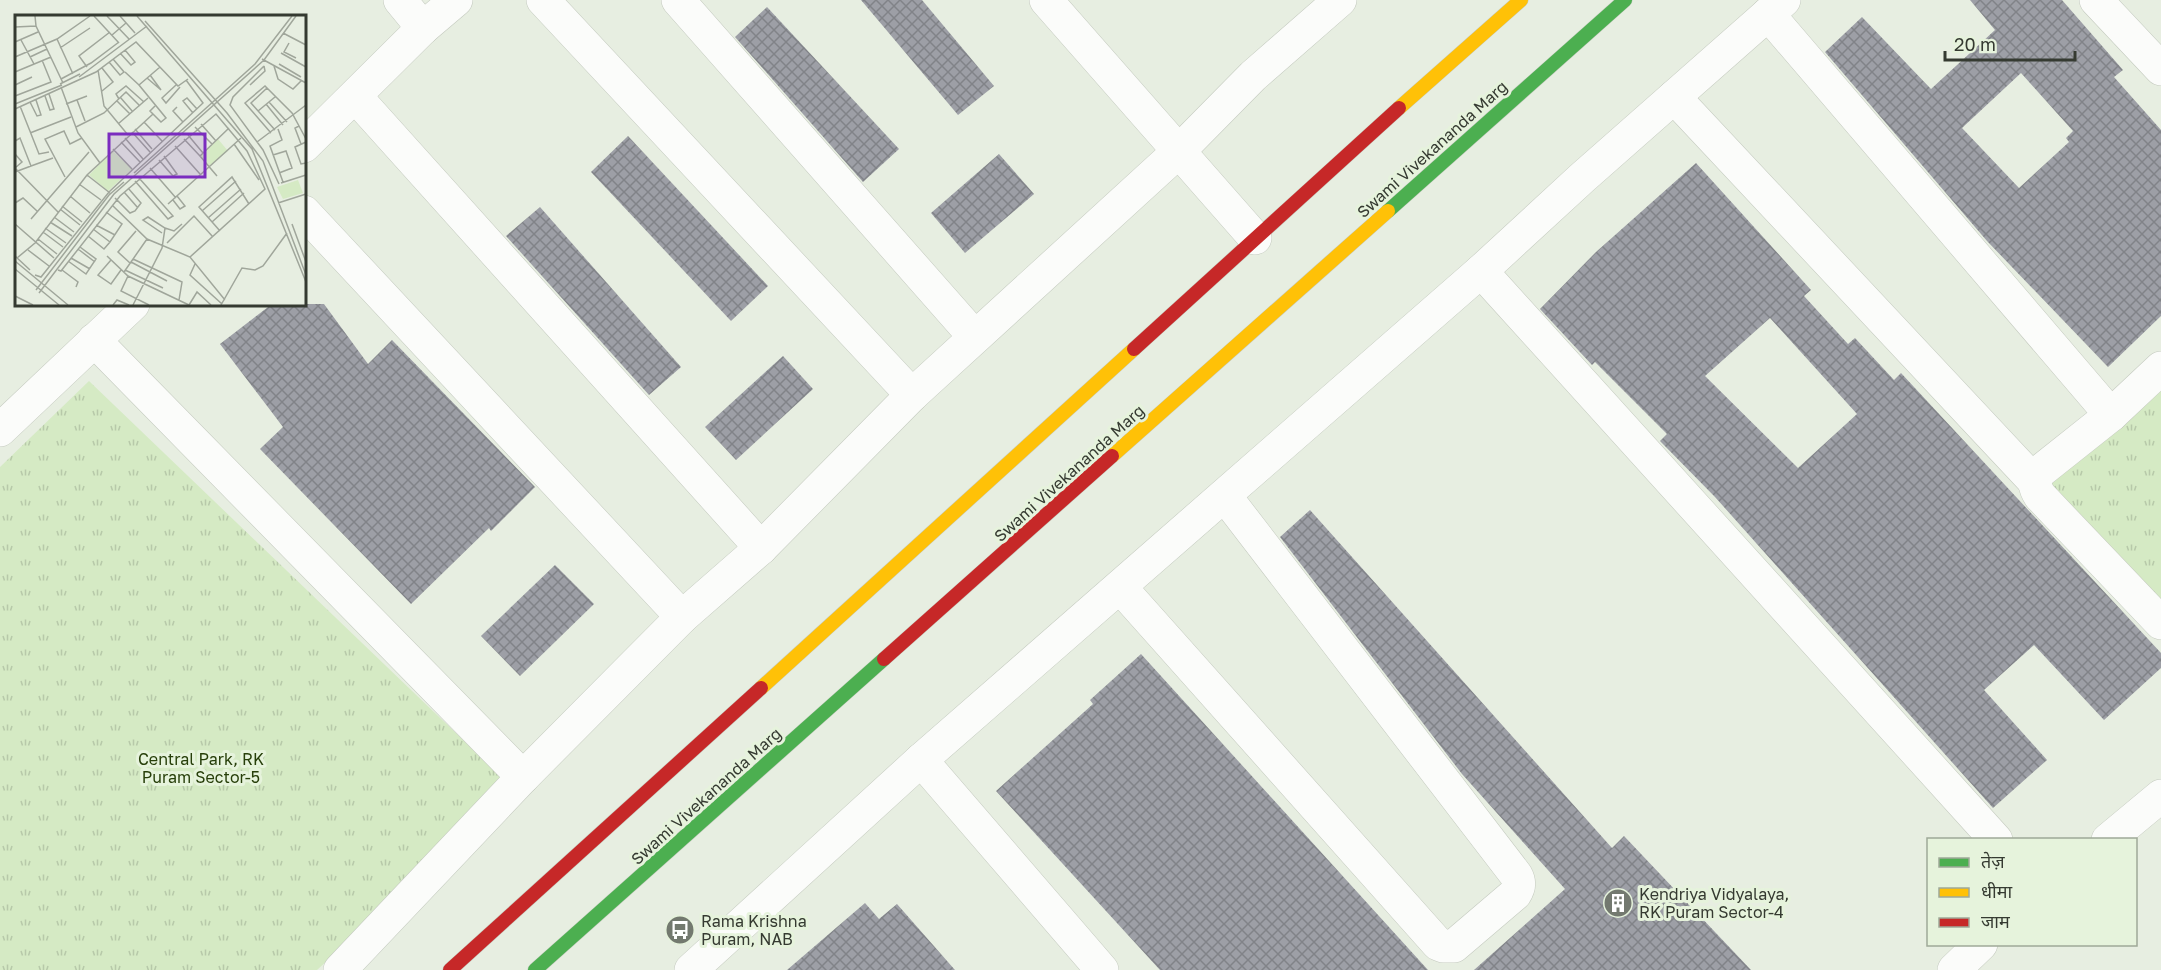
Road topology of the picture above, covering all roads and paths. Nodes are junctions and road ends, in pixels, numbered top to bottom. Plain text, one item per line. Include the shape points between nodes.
1 (400, 0) edge
2 (456, 0) edge
3 (543, 0) edge
4 (678, 0) edge
5 (1046, 0) edge
6 (1340, 0) edge
7 (1521, 0) edge
8 (1625, 0) edge
9 (2096, 0) edge
10 (1776, 7) edge
11 (423, 28) junction
12 (2161, 69) edge
13 (355, 96) junction
14 (1674, 97) junction
15 (306, 145) edge
16 (1179, 151) junction
17 (306, 214) edge
18 (1255, 238) junction
19 (1481, 271) junction
20 (131, 306) edge
21 (974, 336) junction
22 (94, 340) junction
23 (2161, 368) edge
24 (912, 395) junction
25 (2111, 415) junction
26 (0, 430) edge
27 (2034, 481) junction
28 (1225, 496) junction
29 (761, 548) junction
30 (1120, 587) junction
31 (682, 617) junction
32 (2161, 623) edge
33 (921, 760) junction
34 (524, 777) junction
35 (2161, 796) edge
36 (1994, 838) edge
37 (2110, 838) edge
38 (1980, 946) edge
39 (340, 970) edge
40 (450, 970) edge
41 (536, 970) edge
42 (691, 970) edge
43 (1101, 970) edge
44 (1954, 970) edge

1 - 11 street
2 - 11 street
3 - 24 street
4 - 21 street
5 - 16 street
6 - 16 street via 1253,76
7 - 18 street
8 - 41 street, Swami Vivekananda Marg
9 - 12 street
10 - 14 street
10 - 25 street
11 - 13 street
13 - 15 street
13 - 29 street
14 - 19 street
14 - 27 street
16 - 18 street
16 - 21 street
17 - 31 street
18 - 40 street
19 - 28 street
19 - 36 street
20 - 22 street
21 - 24 street
22 - 26 street
22 - 34 street
23 - 25 street
24 - 29 street
25 - 27 street via 2038,472
27 - 32 street via 2040,496
28 - 30 street
28 - 30 street via 1516,875 1519,882 1515,894 1454,946 1438,944
29 - 31 street
30 - 33 street
31 - 34 street
33 - 42 street
33 - 43 street
34 - 39 street
35 - 37 street
38 - 44 street

